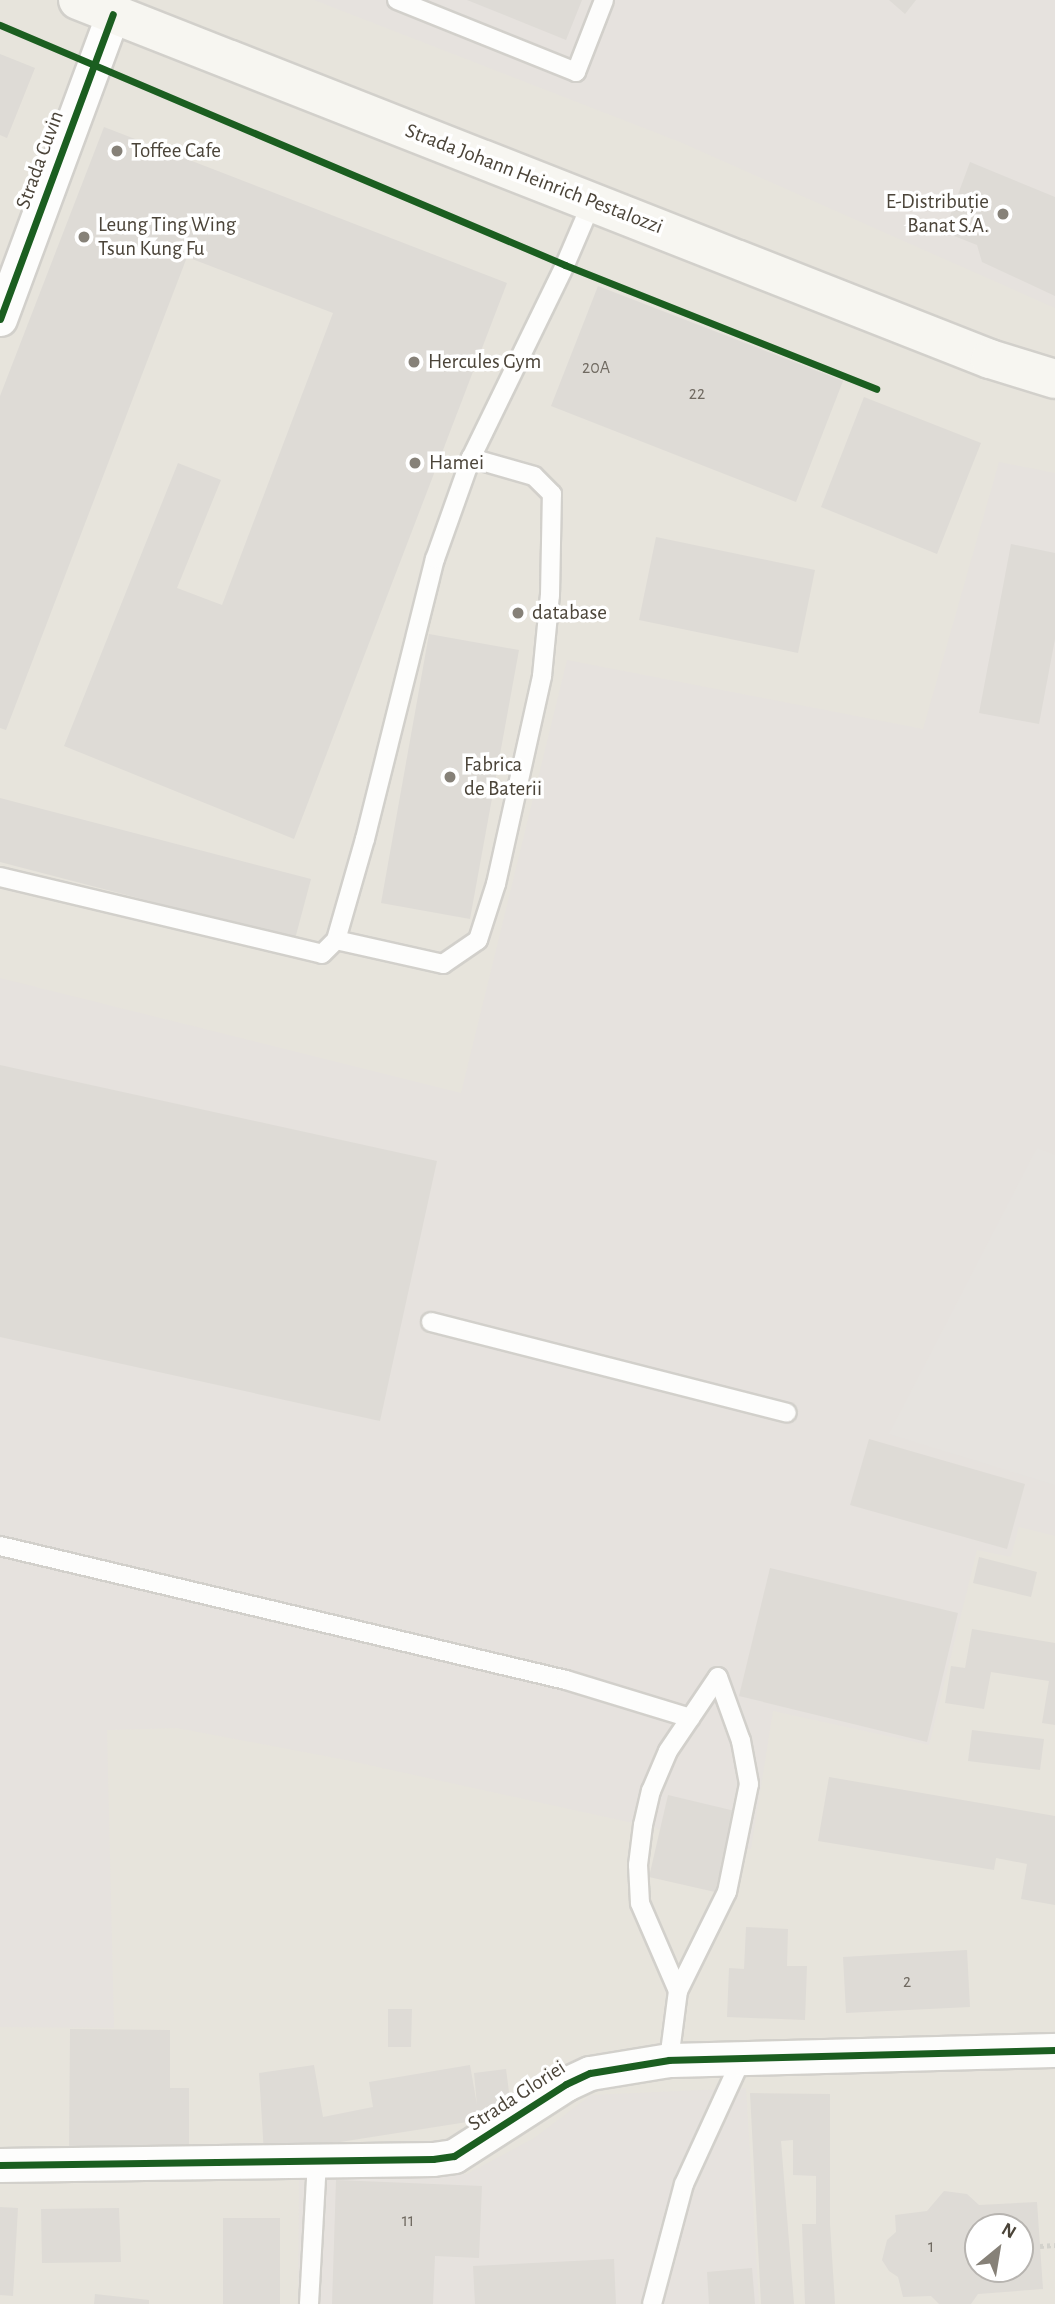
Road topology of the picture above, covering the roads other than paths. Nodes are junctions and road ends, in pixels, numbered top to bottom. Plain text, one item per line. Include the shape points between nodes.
1 (78, 0) edge
2 (397, 0) edge
3 (604, 0) edge
4 (113, 14) junction
5 (592, 202) junction
6 (0, 319) edge
7 (990, 359) junction
8 (1055, 379) edge
9 (1055, 393) edge
10 (471, 458) junction
11 (0, 877) edge
12 (336, 940) junction
13 (430, 1322) dead end
14 (787, 1413) dead end
15 (0, 1546) edge
16 (690, 1718) junction
17 (678, 1992) junction
18 (1055, 2050) edge
19 (669, 2060) junction
20 (740, 2060) junction
21 (317, 2161) junction
22 (0, 2165) edge
23 (309, 2304) edge
24 (652, 2304) edge

1 - 4 main road, Strada Johann Heinrich Pestalozzi
2 - 3 lane via 576,72
4 - 5 main road, Strada Johann Heinrich Pestalozzi
4 - 6 street, Strada Cuvin
5 - 7 main road, Strada Johann Heinrich Pestalozzi
5 - 10 lane
7 - 8 main road, Strada Johann Heinrich Pestalozzi
7 - 9 main road, Strada Johann Heinrich Pestalozzi
10 - 12 lane via 435,559
10 - 12 lane via 534,476 552,494 550,595 542,676 496,884 478,940 443,964
11 - 12 lane via 322,954
13 - 14 lane
15 - 16 lane via 566,1680
16 - 17 lane via 668,1751 651,1791 638,1865 640,1903
16 - 17 lane via 718,1677 741,1741 749,1784 727,1892
17 - 19 lane
18 - 20 street, Strada Gloriei
19 - 20 street, Strada Gloriei
19 - 21 street, Strada Gloriei via 574,2079 454,2156
20 - 24 lane via 684,2184
21 - 22 street, Strada Gloriei
21 - 23 lane

